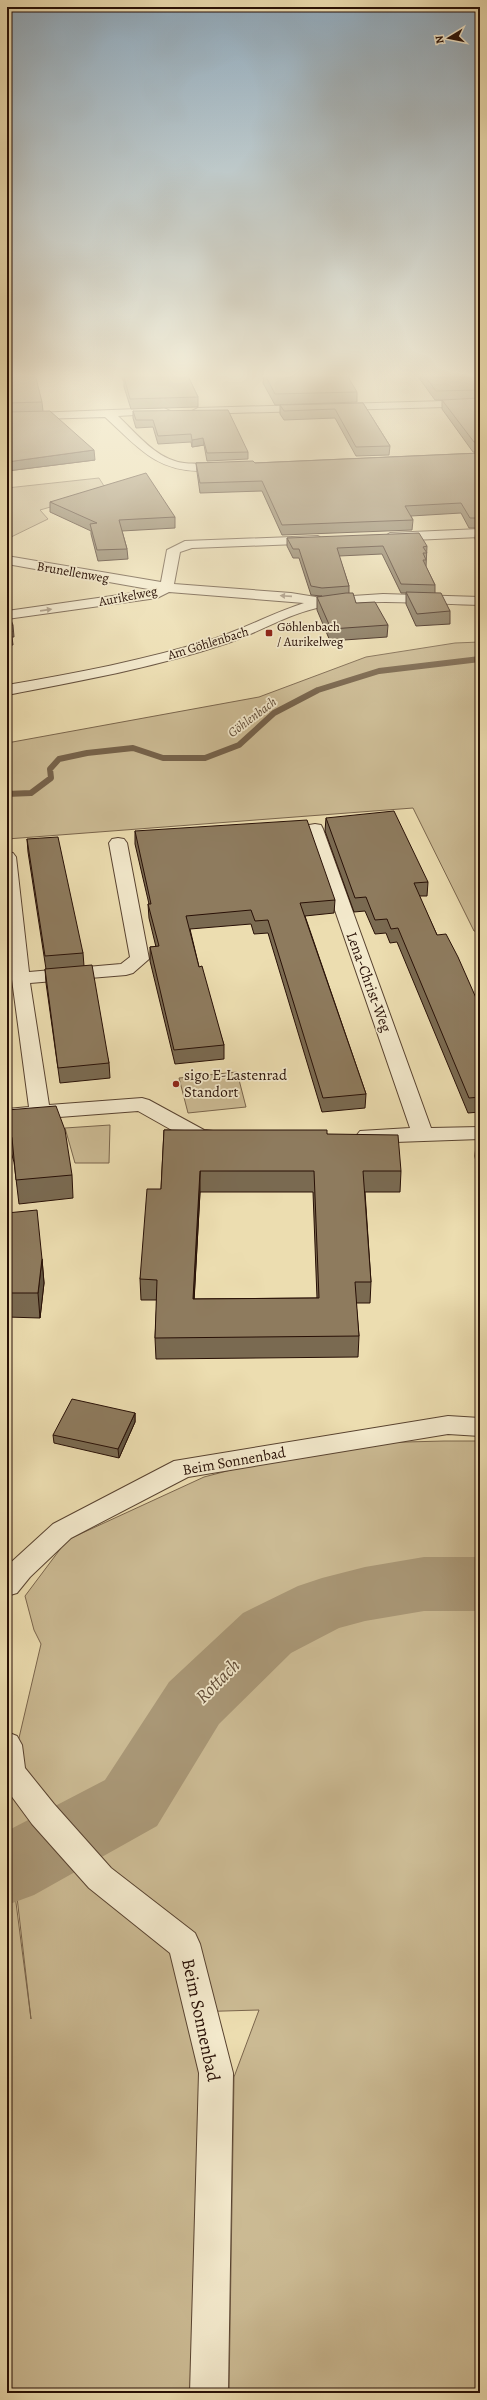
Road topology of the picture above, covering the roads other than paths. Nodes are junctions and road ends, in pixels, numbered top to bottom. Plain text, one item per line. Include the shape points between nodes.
1 (480, 533) edge
2 (380, 537) edge
3 (333, 539) edge
4 (7, 560) edge
5 (167, 587) junction
6 (234, 595) junction
7 (480, 601) edge
8 (324, 602) junction
9 (289, 613) junction
10 (7, 615) edge
11 (7, 690) edge
12 (315, 829) dead end
13 (118, 843) dead end
14 (7, 857) edge
15 (21, 978) junction
16 (40, 1113) junction
17 (7, 1115) edge
18 (480, 1133) edge
19 (423, 1135) junction
20 (346, 1136) edge
21 (235, 1137) edge
22 (480, 1427) edge
23 (7, 1585) edge
24 (7, 1745) edge
25 (209, 2393) edge

1 - 2 street
3 - 5 street, Aurikelweg via 180,546 174,550
4 - 5 street, Brunellenweg
5 - 6 street, Brunellenweg
10 -> 5 street, Aurikelweg via 157,594
8 -> 6 street, Brunellenweg via 297,596
6 - 9 street, Brunellenweg
7 - 8 street, Am Göhlenbach via 354,599
8 - 9 street, Am Göhlenbach
9 - 11 street, Am Göhlenbach via 202,647 133,665
12 - 19 street, Lena-Christ-Weg
13 - 15 street via 140,959 126,969
14 - 15 street
15 - 16 street
16 - 17 street
16 - 21 street via 142,1104 200,1137
18 - 19 street
19 - 20 street
22 - 23 street, Beim Sonnenbad via 448,1425 182,1468 62,1531 20,1569
24 - 25 street, Beim Sonnenbad via 11,1772 43,1814 100,1878 184,1944 216,2073

